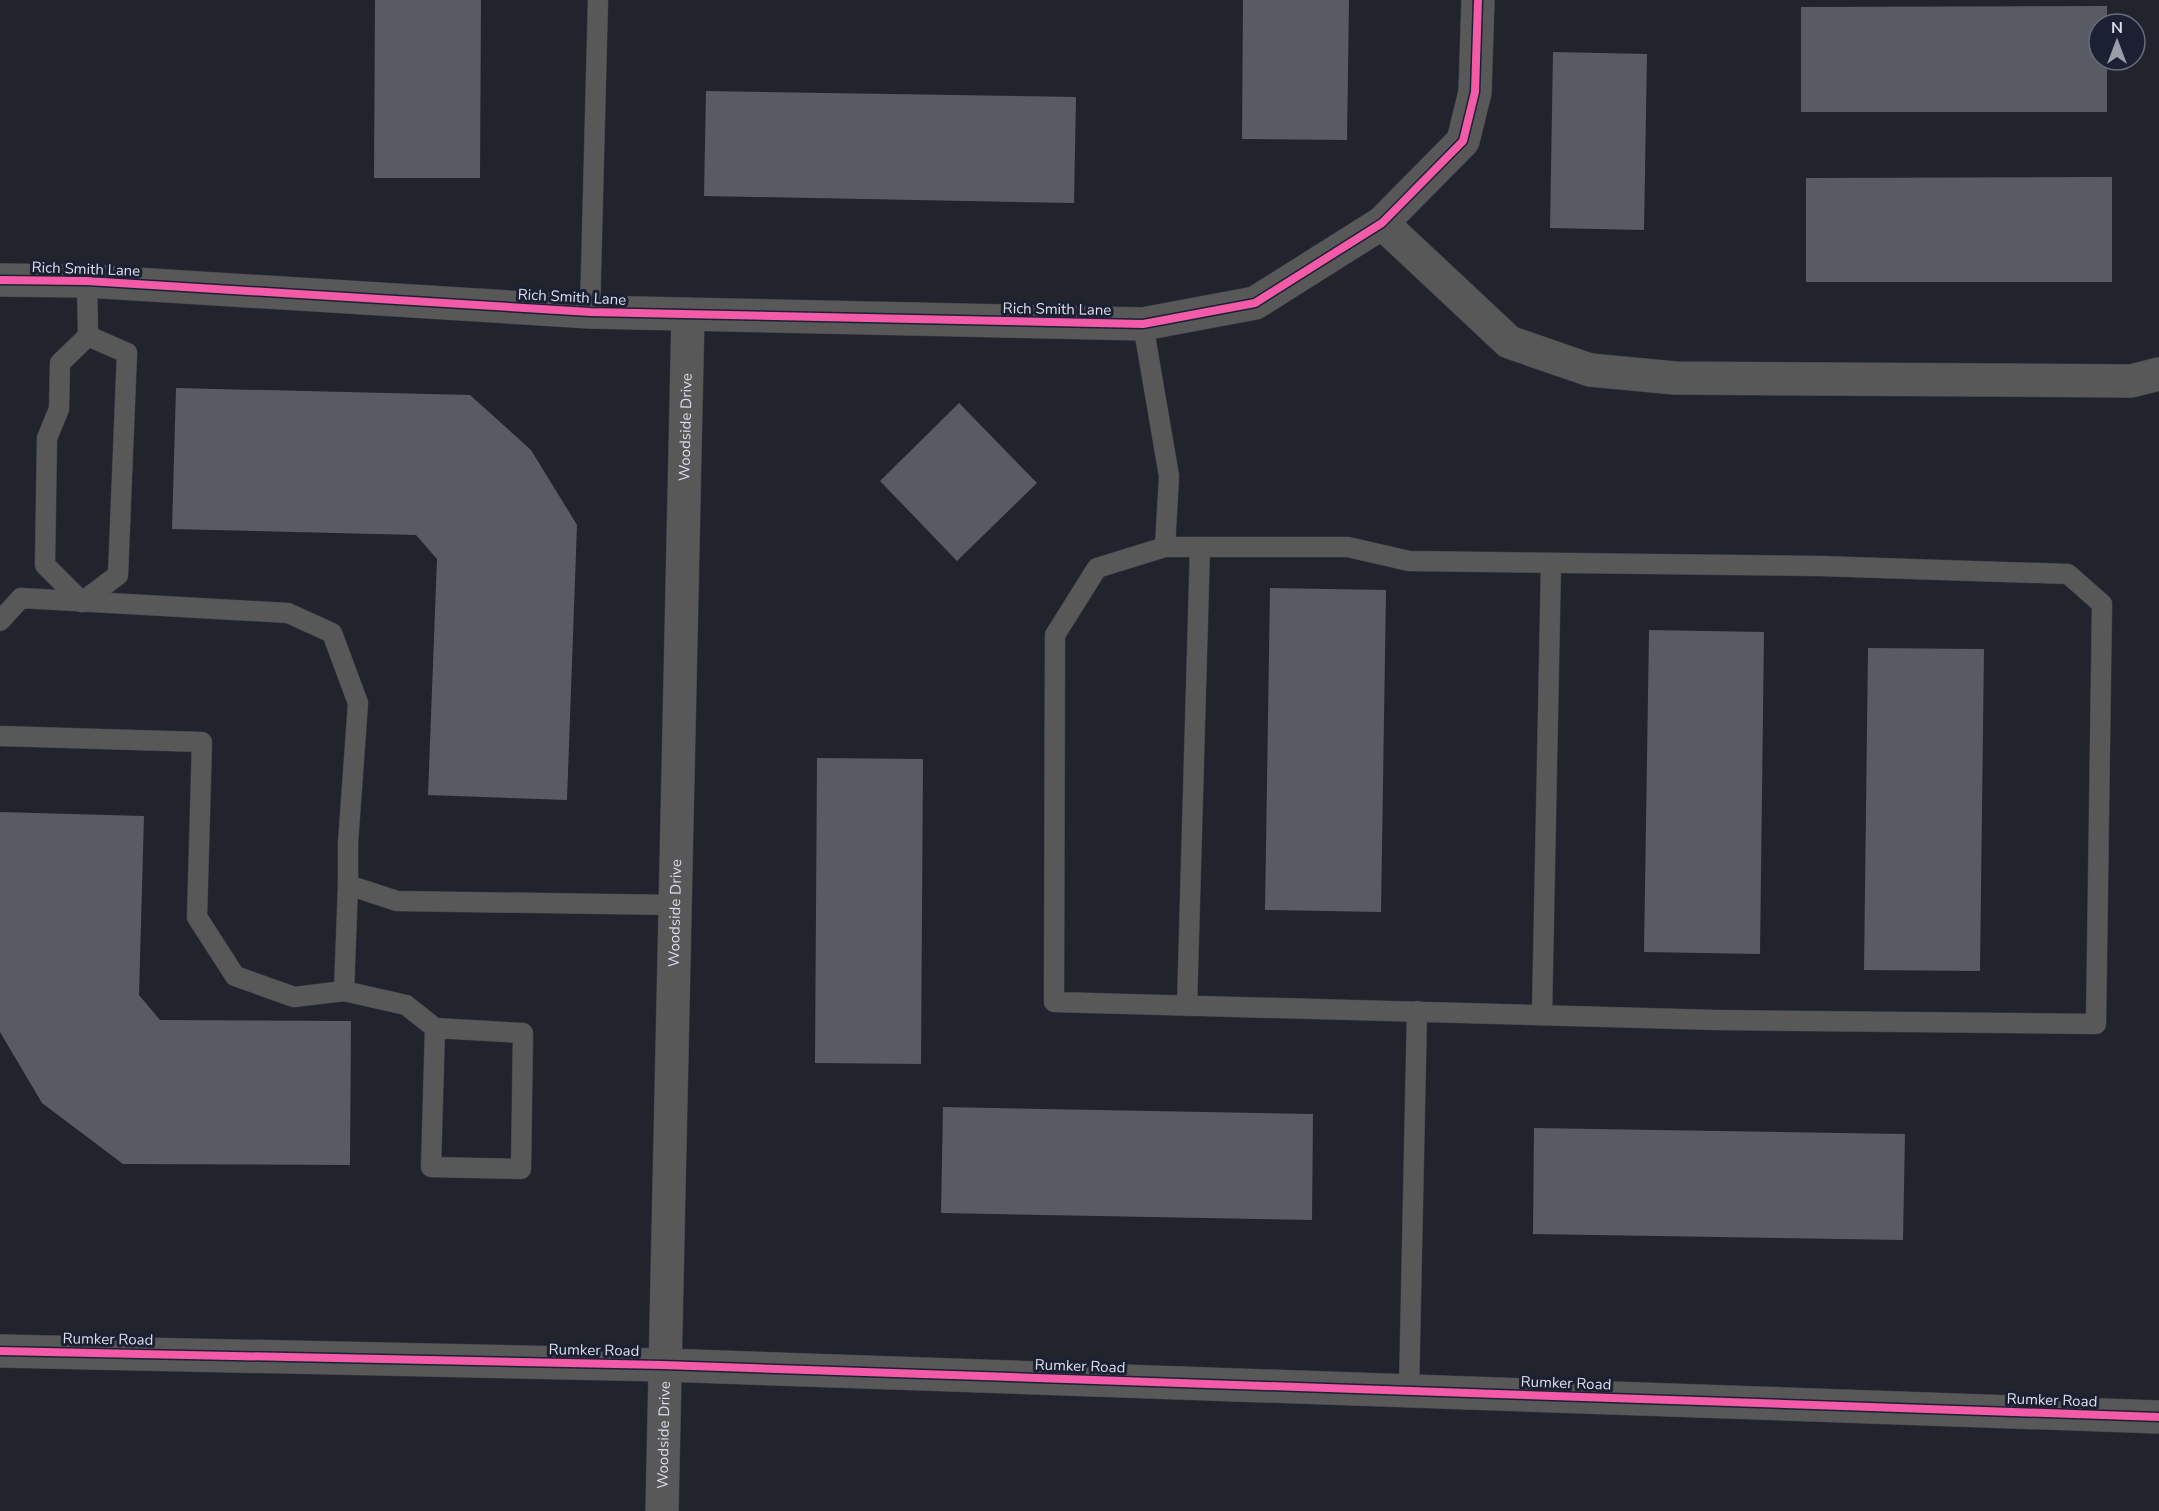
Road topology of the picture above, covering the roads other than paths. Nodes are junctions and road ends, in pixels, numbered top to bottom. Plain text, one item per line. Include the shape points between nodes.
1 (597, 0) edge
2 (1478, 0) edge
3 (1382, 223) junction
4 (0, 280) edge
5 (87, 281) junction
6 (590, 312) junction
7 (688, 314) junction
8 (1143, 324) junction
9 (88, 336) junction
10 (2159, 374) edge
11 (1165, 547) junction
12 (1200, 547) junction
13 (1551, 563) junction
14 (82, 602) junction
15 (0, 621) edge
16 (0, 736) edge
17 (348, 885) junction
18 (674, 905) junction
19 (344, 991) junction
20 (1188, 1006) junction
21 (1417, 1011) junction
22 (1542, 1015) junction
23 (435, 1028) junction
24 (0, 1351) edge
25 (663, 1365) junction
26 (1409, 1391) junction
27 (2159, 1417) edge
28 (662, 1511) edge

1 - 6 lane
2 - 3 street, Rich Smith Lane via 1475,92 1463,141
3 - 8 street, Rich Smith Lane via 1255,303
3 - 10 street via 1509,342 1590,370 1687,378 2131,381
4 - 5 street, Rich Smith Lane
5 - 6 street, Rich Smith Lane
5 - 9 lane
6 - 7 street, Rich Smith Lane
7 - 8 street, Rich Smith Lane
7 - 18 street, Woodside Drive
8 - 11 lane via 1169,476
9 - 14 lane via 60,363 59,409 47,438 45,565
9 - 14 lane via 127,353 118,575
11 - 12 lane
11 - 20 lane via 1096,568 1055,635 1054,1002
12 - 13 lane via 1348,547 1409,561
12 - 20 lane
13 - 22 lane
13 - 22 lane via 2068,574 2102,604 2096,1024
14 - 15 lane via 21,598
14 - 17 lane via 288,613 332,633 358,703
16 - 19 lane via 202,742 197,917 235,976 294,997
17 - 18 lane via 398,901
17 - 19 lane
18 - 25 street, Woodside Drive
19 - 23 lane via 406,1005
20 - 21 lane
21 - 22 lane
21 - 26 lane
23 - 23 lane via 431,1167 521,1169 523,1033
24 - 25 street, Rumker Road
25 - 26 street, Rumker Road
25 - 28 street, Woodside Drive
26 - 27 street, Rumker Road

